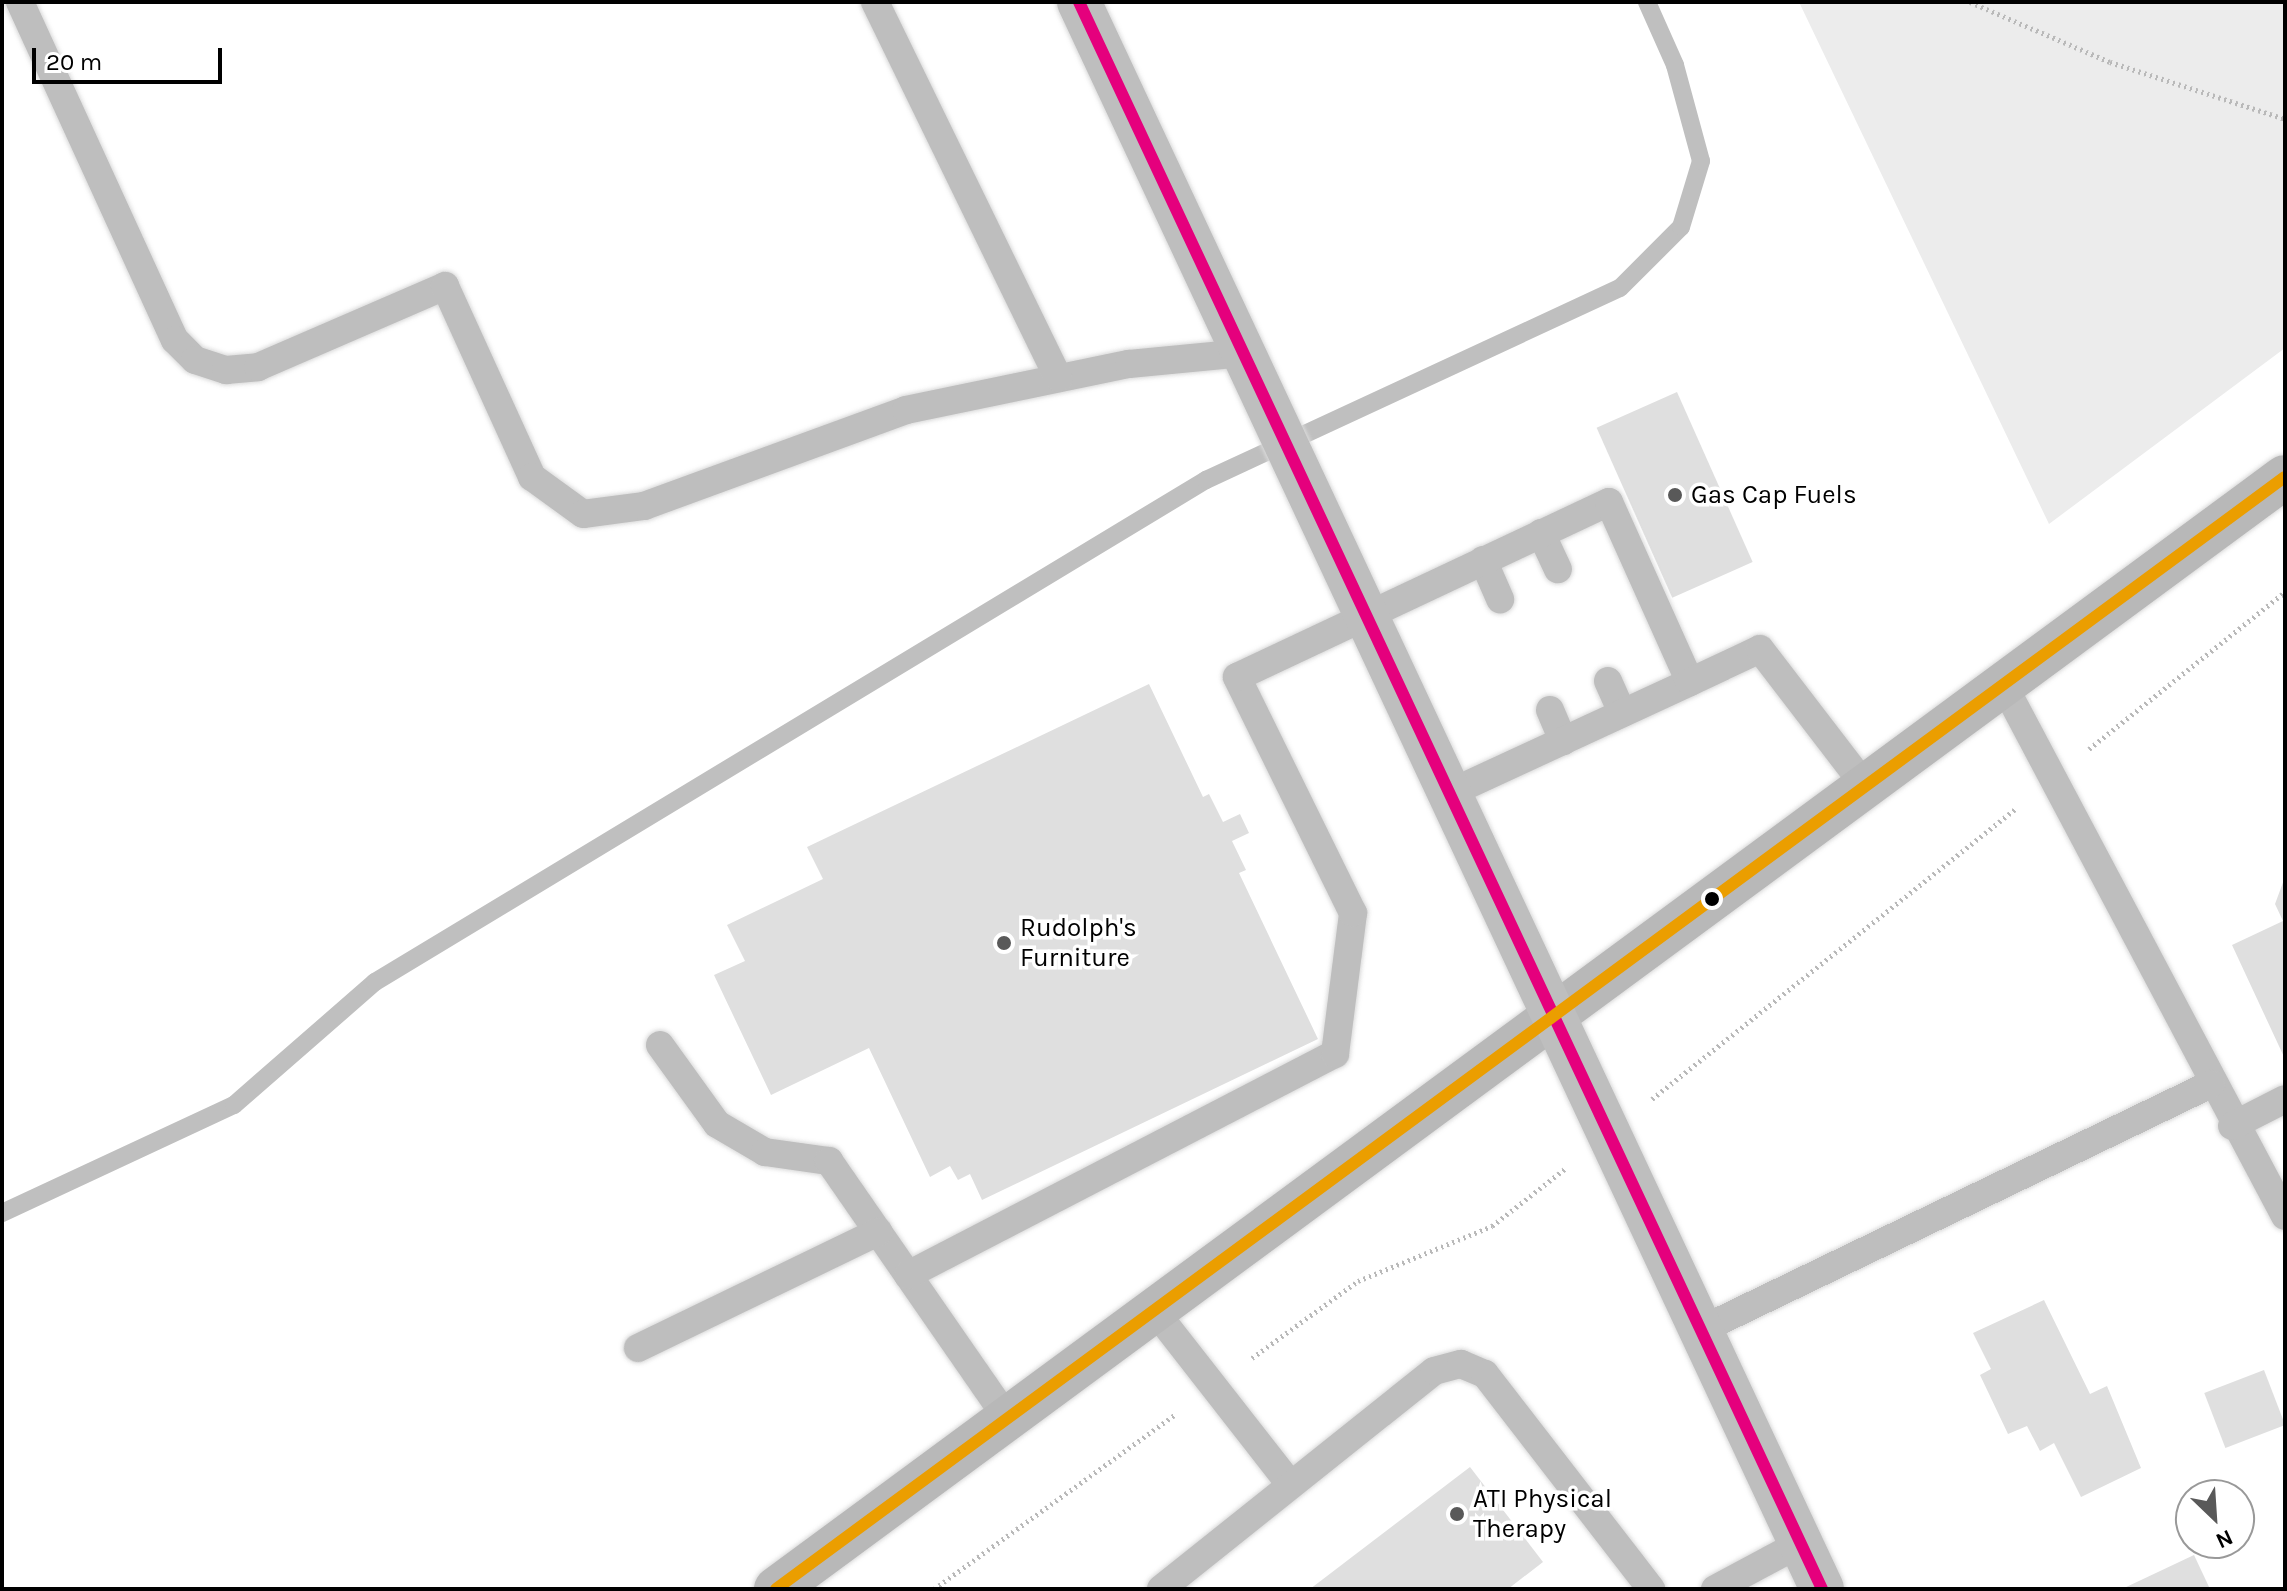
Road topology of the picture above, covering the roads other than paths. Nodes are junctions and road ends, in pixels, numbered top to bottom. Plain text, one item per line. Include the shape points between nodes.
1 (20, 2) edge
2 (875, 2) edge
3 (1079, 2) edge
4 (1243, 353) junction
5 (1058, 378) junction
6 (2285, 477) edge
7 (1541, 533) junction
8 (1483, 560) junction
9 (1558, 569) dead end
10 (1500, 599) dead end
11 (1365, 614) junction
12 (1608, 681) dead end
13 (1690, 682) junction
14 (2003, 684) junction
15 (1550, 710) dead end
16 (1622, 713) junction
17 (1563, 741) junction
18 (1865, 786) junction
19 (1450, 793) junction
20 (1553, 1015) junction
21 (660, 1045) dead end
22 (2211, 1084) junction
23 (2285, 1099) edge
24 (2232, 1126) junction
25 (2285, 1216) edge
26 (878, 1232) junction
27 (908, 1275) junction
28 (1154, 1310) junction
29 (1701, 1330) junction
30 (638, 1348) dead end
31 (1007, 1418) junction
32 (1289, 1483) junction
33 (1801, 1543) junction
34 (776, 1589) edge
35 (1161, 1589) edge
36 (1651, 1589) edge
37 (1715, 1589) edge
38 (1822, 1589) edge

1 - 5 lane via 175,340 195,360 226,370 258,367 445,286 532,477 583,514 644,506 906,410
2 - 5 lane
3 - 4 main road
4 - 5 lane
4 - 11 main road
6 - 14 street
7 - 8 lane
7 - 9 lane
7 - 13 lane via 1609,502
8 - 10 lane
8 - 11 lane
11 - 19 main road
11 - 27 lane via 1237,677 1353,913 1335,1054
12 - 16 lane
13 - 16 lane
13 - 18 lane via 1760,649
14 - 18 street
14 - 22 lane
15 - 17 lane
16 - 17 lane
17 - 19 lane
18 - 20 street
19 - 20 main road
20 - 28 street
20 - 29 main road
21 - 26 lane via 717,1124 765,1152 829,1161
22 - 24 lane
22 - 29 lane
23 - 24 lane
24 - 25 lane
26 - 27 lane
26 - 30 lane
27 - 31 lane
28 - 31 street
28 - 32 lane
29 - 33 main road
31 - 34 street
32 - 35 lane
32 - 36 lane via 1434,1371 1461,1364 1485,1374
33 - 37 lane
33 - 38 main road

